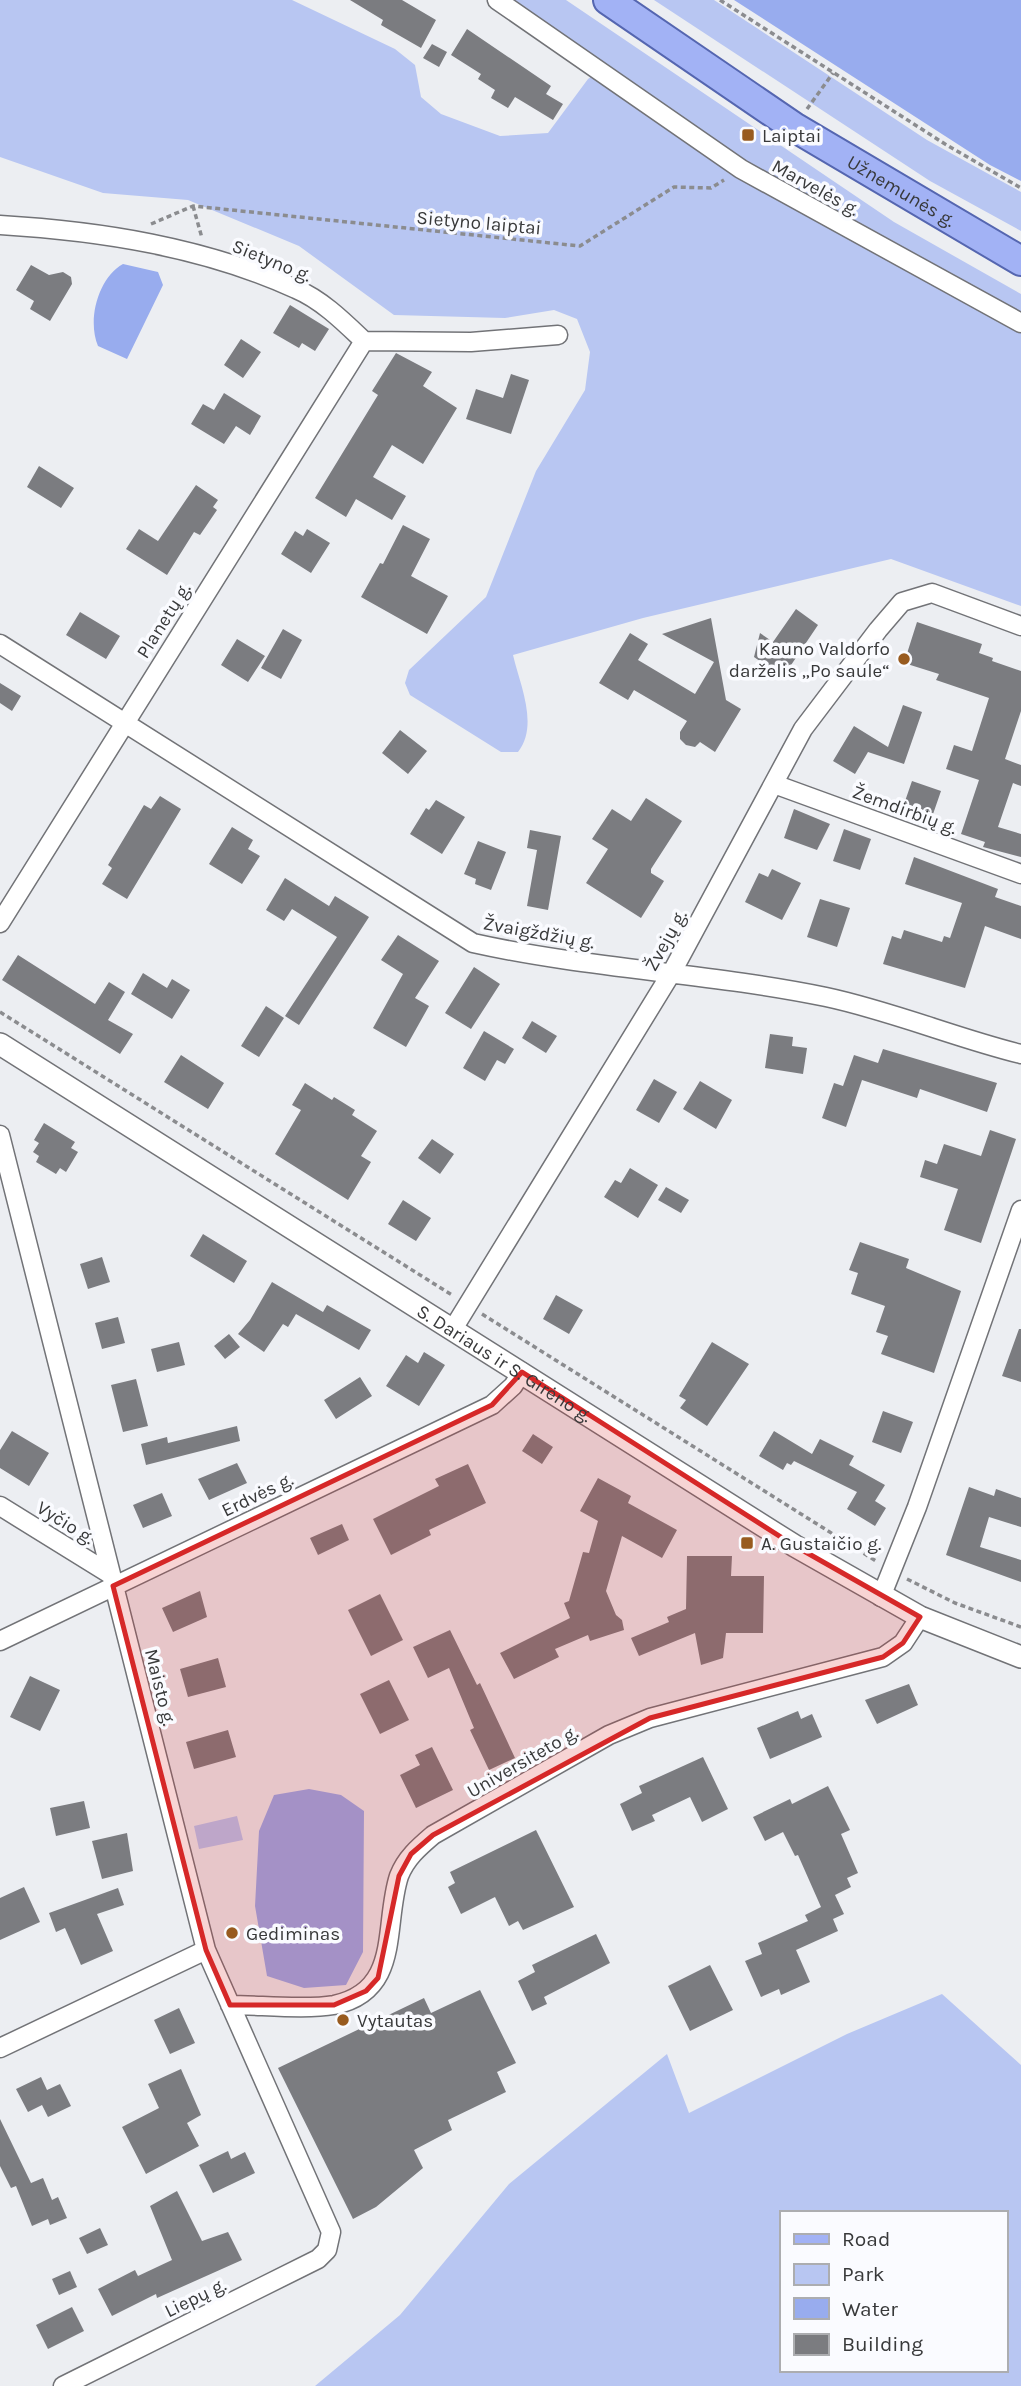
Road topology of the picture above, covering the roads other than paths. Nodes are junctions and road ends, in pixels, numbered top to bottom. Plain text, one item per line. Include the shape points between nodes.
1 (497, 0) edge
2 (608, 0) edge
3 (0, 225) edge
4 (1021, 261) edge
5 (1021, 324) edge
6 (558, 335) dead end
7 (364, 341) junction
8 (1021, 626) edge
9 (0, 644) edge
10 (124, 721) junction
11 (774, 784) junction
12 (1021, 874) edge
13 (0, 923) edge
14 (672, 972) junction
15 (0, 1045) edge
16 (1021, 1054) edge
17 (0, 1135) edge
18 (1021, 1210) edge
19 (453, 1329) junction
20 (522, 1372) junction
21 (0, 1506) edge
22 (112, 1580) junction
23 (881, 1597) junction
24 (920, 1617) junction
25 (0, 1641) edge
26 (1021, 1657) edge
27 (206, 1950) junction
28 (230, 2005) junction
29 (0, 2048) edge
30 (331, 2232) joint
31 (63, 2386) edge

1 - 5 street, Marvelės g. via 741,169
2 - 4 main road, Užnemunės g. via 794,127
3 - 7 street, Sietyno g. via 121,237 220,261 298,290 339,317
6 - 7 street via 471,342
7 - 10 street, Planetų g.
8 - 11 street, Žvejų g. via 932,593 902,602 803,729
9 - 10 street, Žvaigždžių g.
10 - 13 street, Planetų g.
10 - 14 street, Žvaigždžių g. via 473,943 524,955
11 - 12 street, Žemdirbių g.
11 - 14 street, Žvejų g.
14 - 16 street, Žvaigždžių g. via 827,998
14 - 19 street, Žvejų g.
15 - 19 street, S. Dariaus ir S. Girėno g.
17 - 22 street, Maisto g.
18 - 23 street
19 - 20 street, S. Dariaus ir S. Girėno g.
20 - 22 street, Erdvės g. via 492,1405
20 - 23 street, S. Dariaus ir S. Girėno g.
21 - 22 street, Vyčio g.
22 - 25 street, Erdvės g.
22 - 27 street, Maisto g.
23 - 24 street, S. Dariaus ir S. Girėno g.
24 - 26 street, S. Dariaus ir S. Girėno g.
24 - 28 street, Universiteto g. via 903,1643 883,1657 650,1718 610,1735 433,1835 411,1854 399,1876 378,1978 366,1991 334,2005
27 - 28 street, Maisto g.
27 - 29 street
28 - 30 street, Maisto g.
30 - 31 street, Liepų g. via 327,2250 318,2259

